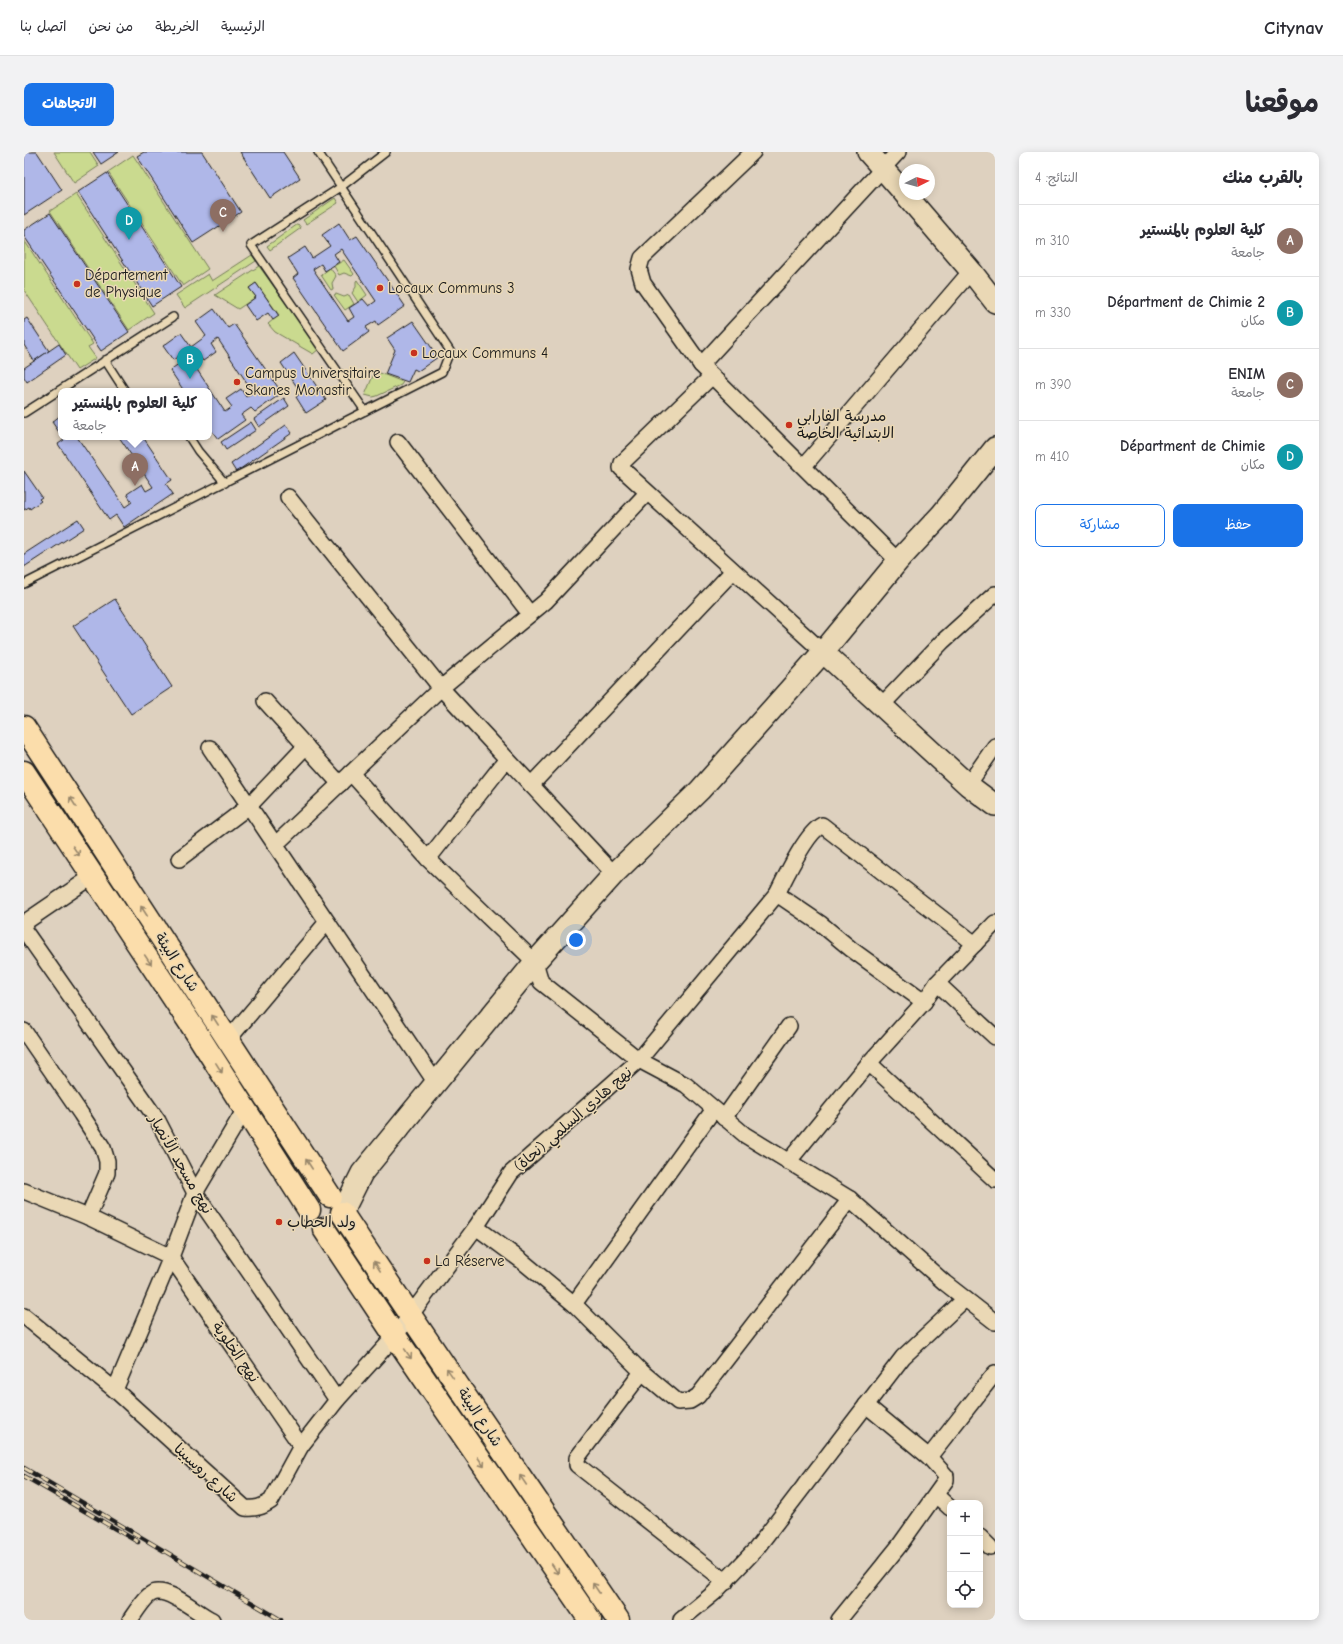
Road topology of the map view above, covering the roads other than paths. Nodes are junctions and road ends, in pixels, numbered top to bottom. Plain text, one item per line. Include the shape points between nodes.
1 (318, 152) edge
2 (386, 152) edge
3 (753, 152) edge
4 (868, 152) edge
5 (898, 152) edge
6 (883, 168) junction
7 (341, 187) junction
8 (899, 187) edge
9 (910, 200) edge
10 (971, 271) junction
11 (995, 302) edge
12 (173, 317) dead end
13 (105, 360) junction
14 (701, 365) junction
15 (712, 376) junction
16 (62, 388) edge
17 (123, 388) edge
18 (58, 391) edge
19 (365, 411) junction
20 (24, 413) edge
21 (191, 440) edge
22 (398, 442) dead end
23 (995, 448) edge
24 (804, 466) junction
25 (225, 483) junction
26 (647, 493) junction
27 (288, 497) dead end
28 (898, 561) junction
29 (733, 571) junction
30 (24, 584) edge
31 (995, 594) edge
32 (530, 614) junction
33 (823, 652) junction
34 (441, 688) junction
35 (265, 701) dead end
36 (881, 706) junction
37 (24, 727) edge
38 (306, 746) junction
39 (995, 746) edge
40 (210, 748) dead end
41 (507, 759) junction
42 (24, 772) edge
43 (351, 773) junction
44 (340, 784) junction
45 (531, 785) junction
46 (968, 785) junction
47 (995, 805) edge
48 (249, 806) junction
49 (276, 845) junction
50 (179, 859) dead end
51 (428, 860) junction
52 (614, 874) junction
53 (93, 876) junction
54 (777, 894) junction
55 (327, 922) junction
56 (24, 923) edge
57 (995, 923) edge
58 (24, 930) edge
59 (975, 944) junction
60 (535, 962) junction
61 (937, 983) junction
62 (924, 1002) junction
63 (789, 1026) dead end
64 (24, 1031) edge
65 (995, 1037) edge
66 (228, 1040) junction
67 (639, 1060) junction
68 (869, 1063) junction
69 (436, 1083) junction
70 (245, 1109) junction
71 (719, 1114) junction
72 (788, 1162) junction
73 (995, 1180) edge
74 (24, 1191) edge
75 (195, 1193) junction
76 (850, 1199) junction
77 (336, 1205) junction
78 (309, 1210) junction
79 (88, 1217) junction
80 (476, 1227) junction
81 (324, 1229) junction
82 (171, 1257) junction
83 (965, 1299) junction
84 (574, 1304) junction
85 (24, 1316) edge
86 (410, 1316) junction
87 (992, 1316) edge
88 (396, 1336) junction
89 (642, 1372) junction
90 (995, 1373) edge
91 (115, 1390) junction
92 (337, 1400) junction
93 (866, 1405) junction
94 (301, 1446) junction
95 (929, 1457) junction
96 (936, 1495) junction
97 (947, 1505) edge
98 (726, 1582) junction
99 (848, 1617) edge
100 (130, 1620) edge
101 (212, 1620) edge
102 (590, 1620) edge
103 (618, 1620) edge
104 (681, 1620) edge

1 - 7 lane
2 - 7 lane
3 - 14 street via 642,258 639,269 643,284
4 - 6 street
5 - 6 street
6 - 8 street
6 - 14 street
7 - 19 lane via 450,351 442,372
7 - 19 lane via 251,245
9 - 10 street
10 - 11 street
10 - 24 street
12 - 13 lane
13 - 16 lane
13 - 17 lane
14 - 15 street
15 - 24 street
15 - 26 street via 622,463 621,468
18 - 20 lane
19 - 25 lane
21 - 25 lane
22 - 32 street
23 - 28 street via 941,515
24 - 28 street
25 - 30 lane
26 - 29 street
26 - 32 street via 546,601
27 - 34 street
28 - 33 street
29 - 33 street
29 - 45 street
31 - 36 street via 942,642
32 - 34 street
33 - 36 street
33 - 52 street via 700,790
34 - 41 street
34 - 43 street
35 - 38 street
36 - 46 street
66 -> 37 main road, شارع البيئة
38 - 44 street
38 - 48 street
39 - 46 street
40 - 48 street
41 - 45 street
41 - 51 street
42 -> 53 main road, شارع البيئة
43 - 44 street
43 - 51 street
44 - 49 street
45 - 52 street
46 - 47 street
48 - 49 street
48 - 50 street
49 - 55 street
51 - 60 street
52 - 60 street
53 - 56 street
53 -> 70 main road, شارع البيئة
54 - 59 street, نهج هادي السلمي (نحاة) via 794,861 809,838 822,825
54 - 62 street
54 - 67 street, نهج هادي السلمي (نحاة)
55 - 66 street
55 - 69 street
57 - 59 street
58 - 75 street, نهج مسجد الأنصار via 158,1121
59 - 61 street
60 - 67 street via 541,982
60 - 69 street
61 - 62 street
61 - 65 street
62 - 68 street
63 - 71 street
64 - 79 street via 103,1148 107,1173
77 -> 66 main road, شارع البيئة
67 - 71 street via 686,1085
67 - 80 street, نهج هادي السلمي (نحاة) via 511,1173
68 - 72 street
68 - 73 street
69 - 77 street
70 - 75 street
70 - 78 main road, شارع البيئة
71 - 72 street via 744,1135
71 - 84 street
72 - 76 street
74 - 79 street
75 - 82 street
75 - 92 street, نهج مسجد الأنصار
76 - 83 street
76 - 89 street via 698,1396 690,1401 678,1402
77 - 78 main road via 325,1196 315,1200
77 - 81 main road via 341,1218 334,1226
86 -> 77 main road, شارع البيئة
78 - 81 main road, شارع البيئة via 311,1220 319,1228
79 - 82 street
80 - 84 street
80 - 86 street, نهج هادي السلمي (نحاة)
81 - 88 main road, شارع البيئة
82 - 91 street
82 - 94 street, نهج الخلوية
83 - 87 street
83 - 93 street via 903,1357
84 - 89 street
85 - 91 street, شارع روسبينا
86 - 88 street, شارع روسبينا
103 -> 86 main road, شارع البيئة
88 - 92 street, شارع روسبينا
88 -> 102 main road, شارع البيئة
89 - 98 street via 576,1458 577,1465
90 - 95 street
91 - 94 street, شارع روسبينا via 245,1508 263,1506 271,1500
92 - 94 street, شارع روسبينا
93 - 95 street
93 - 98 street via 756,1549
95 - 96 street via 946,1476
96 - 97 street
96 - 99 street
98 - 104 street
100 - 101 street via 152,1593 159,1592 169,1594

